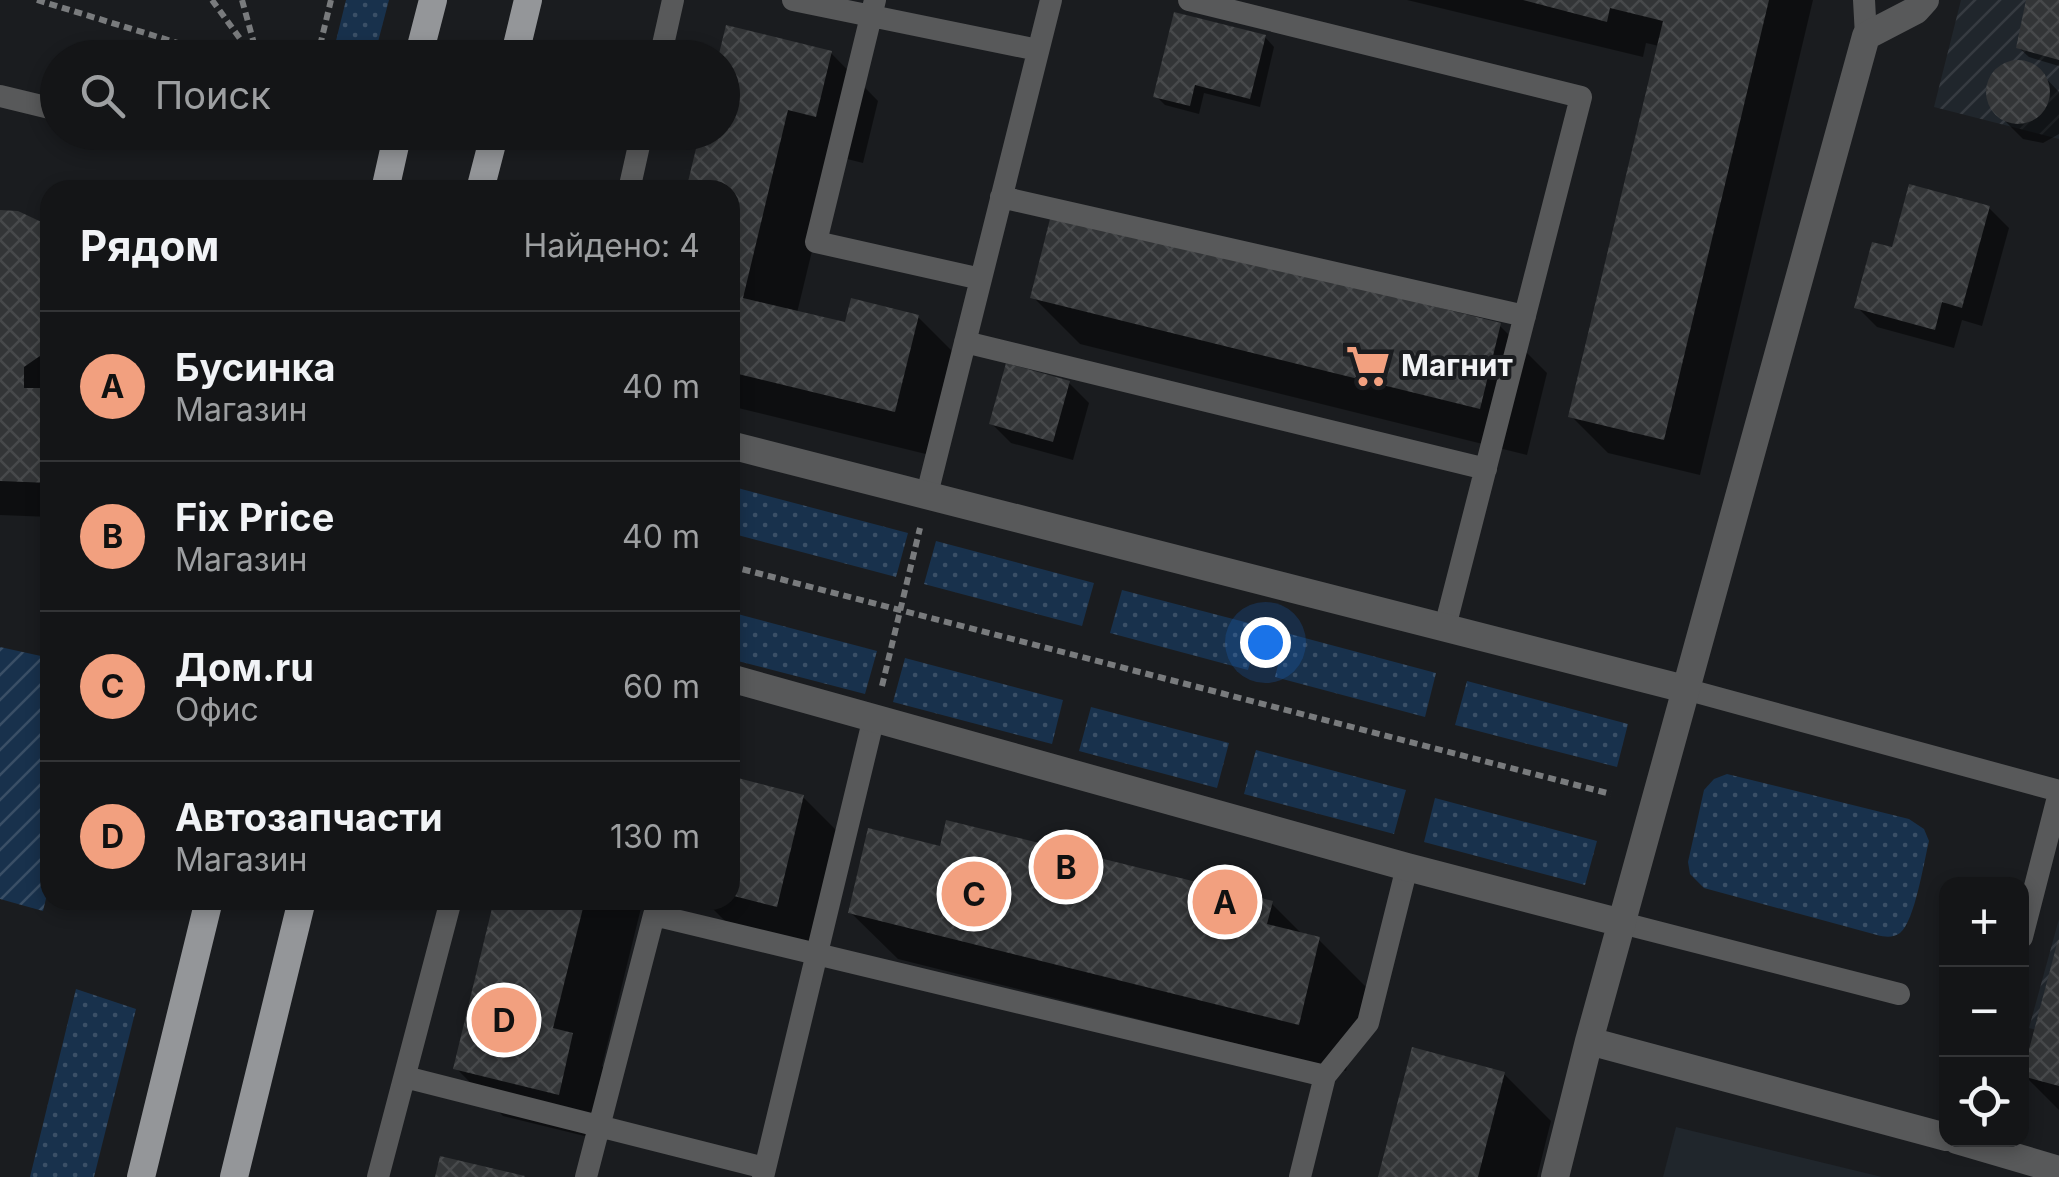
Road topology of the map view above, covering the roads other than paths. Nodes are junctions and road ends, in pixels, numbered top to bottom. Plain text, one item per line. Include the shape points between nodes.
1 (433, 0) edge
2 (528, 0) edge
3 (673, 0) edge
4 (793, 0) edge
5 (1051, 0) edge
6 (1188, 0) edge
7 (1864, 0) edge
8 (1925, 0) edge
9 (872, 8) edge
10 (1866, 36) junction
11 (423, 40) edge
12 (518, 40) edge
13 (664, 40) edge
14 (1038, 50) junction
15 (0, 96) edge
16 (40, 106) edge
17 (394, 150) edge
18 (490, 150) edge
19 (638, 150) edge
20 (387, 180) edge
21 (482, 180) edge
22 (631, 180) edge
23 (1002, 197) junction
24 (980, 278) junction
25 (1525, 316) junction
26 (965, 342) junction
27 (740, 447) edge
28 (1486, 470) junction
29 (927, 494) junction
30 (1445, 627) junction
31 (740, 681) edge
32 (1685, 689) junction
33 (874, 716) junction
34 (2059, 792) edge
35 (1407, 867) junction
36 (207, 910) edge
37 (300, 910) edge
38 (448, 910) edge
39 (2029, 910) edge
40 (1622, 923) junction
41 (816, 955) junction
42 (1899, 994) dead end
43 (1589, 1041) junction
44 (1324, 1076) junction
45 (405, 1078) junction
46 (599, 1126) junction
47 (1939, 1134) edge
48 (1983, 1147) edge
49 (2059, 1170) edge
50 (764, 1172) edge
51 (141, 1177) edge
52 (234, 1177) edge
53 (378, 1177) edge
54 (586, 1177) edge
55 (1300, 1177) edge
56 (1555, 1177) edge

1 - 11 main road
2 - 12 main road
3 - 13 lane
4 - 9 lane
5 - 14 lane
6 - 25 lane via 1581,97
7 - 10 lane
8 - 10 street
9 - 14 lane
9 - 24 lane via 816,242
10 - 32 street
14 - 23 lane
15 - 16 lane
17 - 20 main road
18 - 21 main road
19 - 22 lane
23 - 24 lane
23 - 25 lane
24 - 26 lane
25 - 28 lane
26 - 28 lane
26 - 29 lane
27 - 29 street
28 - 30 lane
29 - 30 street
30 - 32 street
31 - 33 street
32 - 34 lane
32 - 40 street
33 - 35 street
33 - 41 lane
34 - 39 lane
35 - 40 street
35 - 44 lane via 1368,1024
36 - 51 main road
37 - 52 main road
38 - 45 lane
40 - 42 lane
40 - 43 street
41 - 44 lane
41 - 46 lane via 654,915
41 - 50 lane
43 - 47 street
43 - 56 street
44 - 55 lane
45 - 46 lane
45 - 53 lane
46 - 50 lane
46 - 54 lane
48 - 49 street

